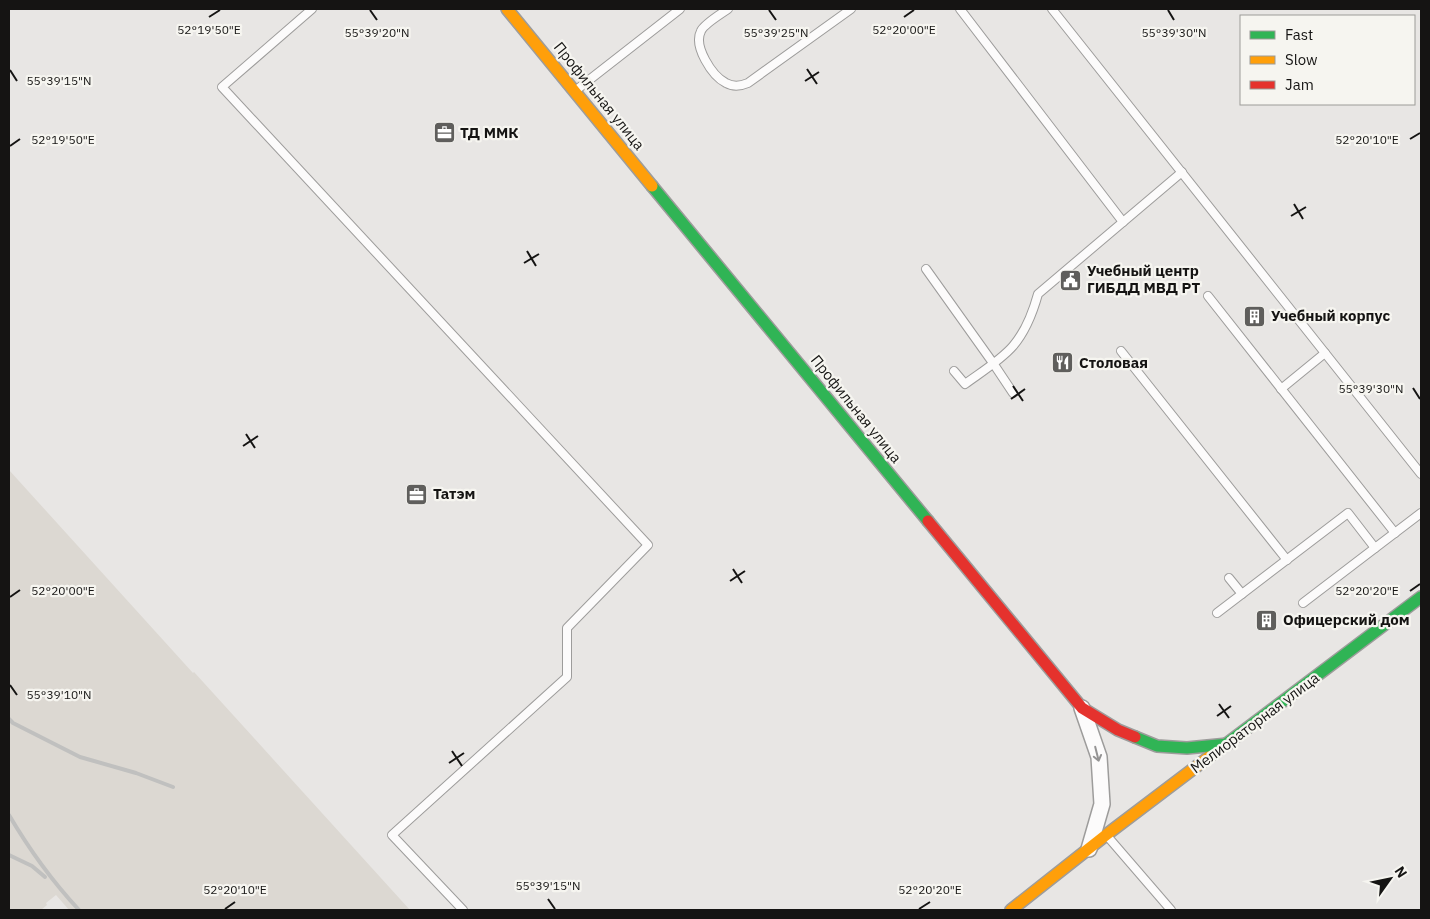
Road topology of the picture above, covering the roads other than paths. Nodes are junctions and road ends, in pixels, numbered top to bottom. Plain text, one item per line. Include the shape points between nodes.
1 (312, 9) edge
2 (507, 9) edge
3 (680, 9) edge
4 (728, 9) edge
5 (851, 9) edge
6 (960, 9) edge
7 (1052, 9) edge
8 (575, 91) junction
9 (1182, 172) junction
10 (1122, 222) junction
11 (926, 269) dead end
12 (1208, 296) dead end
13 (1121, 351) dead end
14 (1325, 353) junction
15 (994, 362) junction
16 (954, 372) dead end
17 (1281, 389) junction
18 (1013, 393) dead end
19 (1421, 474) edge
20 (1421, 512) edge
21 (1395, 532) junction
22 (1375, 548) junction
23 (1287, 560) junction
24 (1229, 578) dead end
25 (1242, 594) junction
26 (1421, 597) edge
27 (1302, 603) dead end
28 (1217, 613) dead end
29 (1082, 708) junction
30 (1228, 744) junction
31 (1106, 835) junction
32 (1089, 849) junction
33 (463, 910) edge
34 (1011, 910) edge
35 (1172, 910) edge

1 - 33 lane via 222,87 648,545 567,628 567,677 392,834
2 - 8 street, Профильная улица
3 - 8 lane
4 - 5 lane via 701,30 700,47 712,72 725,83 741,86
6 - 10 lane
7 - 9 lane
8 - 29 street, Профильная улица
9 - 10 lane
9 - 14 lane
10 - 15 lane via 1038,294 1014,345
11 - 15 lane
12 - 17 lane
13 - 23 lane
14 - 17 lane
14 - 19 lane
15 - 16 lane via 964,384
15 - 18 lane
17 - 21 lane
20 - 21 lane
21 - 22 lane
22 - 23 lane via 1348,513
22 - 27 lane
23 - 25 lane
24 - 25 lane
25 - 28 lane
26 - 30 street, Мелиораторная улица
29 - 30 street, Профильная улица via 1118,730 1157,746 1187,748
29 -> 32 street via 1099,756 1102,804
30 - 31 street, Мелиораторная улица
31 - 32 street, Мелиораторная улица
31 - 35 lane
32 - 34 street, Мелиораторная улица

